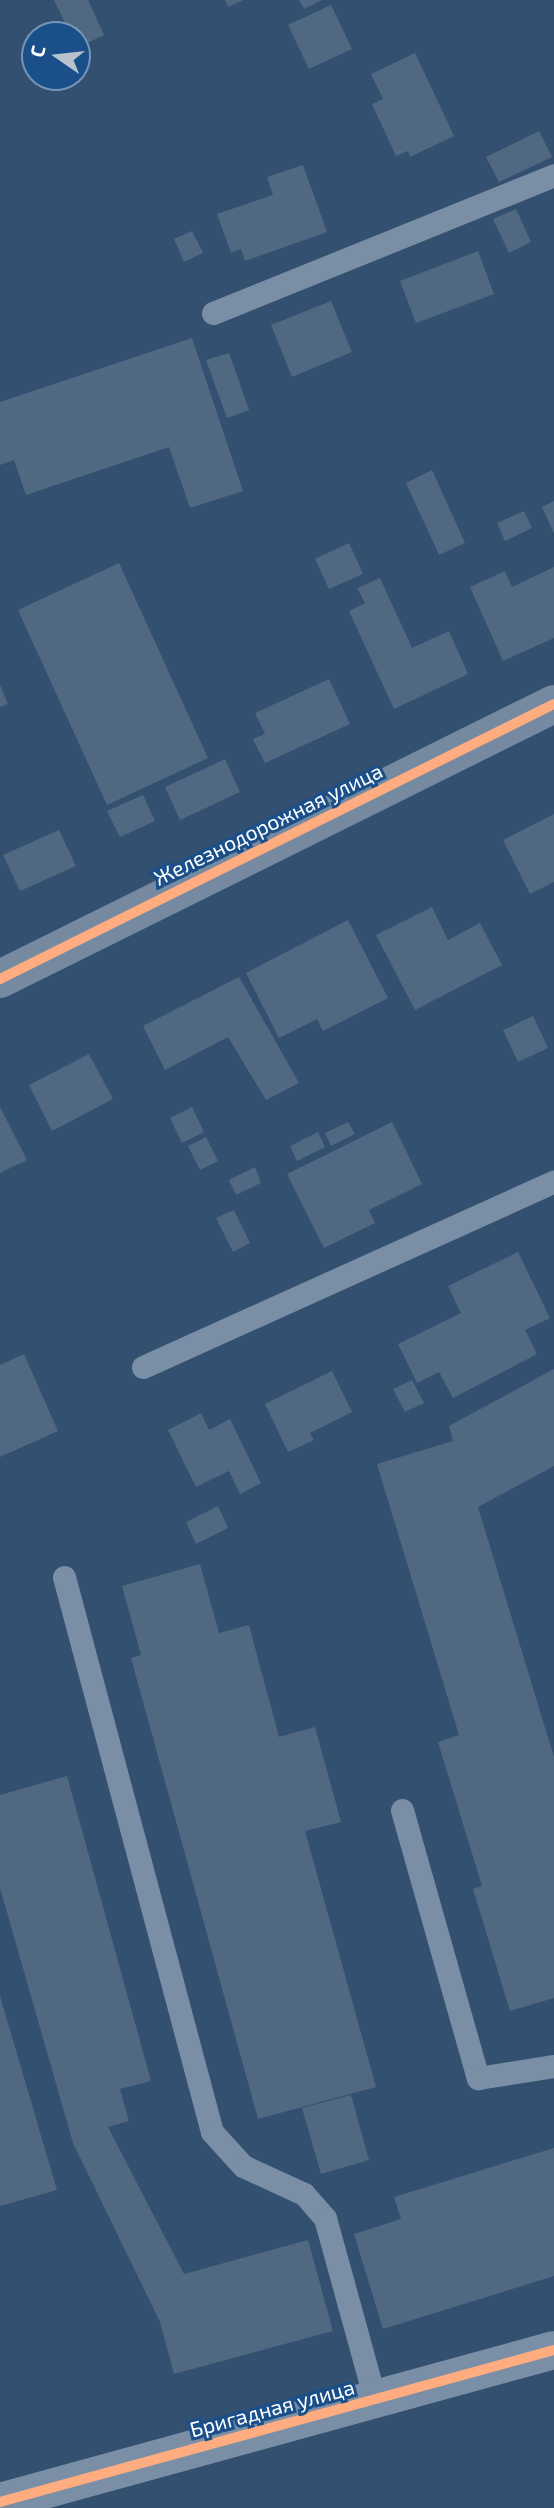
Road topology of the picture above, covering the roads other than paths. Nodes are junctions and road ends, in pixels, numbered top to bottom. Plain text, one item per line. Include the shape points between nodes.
1 (554, 175) edge
2 (213, 313) dead end
3 (554, 704) edge
4 (0, 979) edge
5 (554, 1181) edge
6 (143, 1367) dead end
7 (64, 1577) dead end
8 (401, 1810) dead end
9 (554, 2066) edge
10 (554, 2350) edge
11 (376, 2400) junction
12 (0, 2502) edge

1 - 2 lane
3 - 4 street, Железнодорожная улица
5 - 6 lane
7 - 11 lane via 212,2132 243,2166 304,2194 325,2218
8 - 9 lane via 478,2078
10 - 11 street, Бригадная улица
11 - 12 street, Бригадная улица

